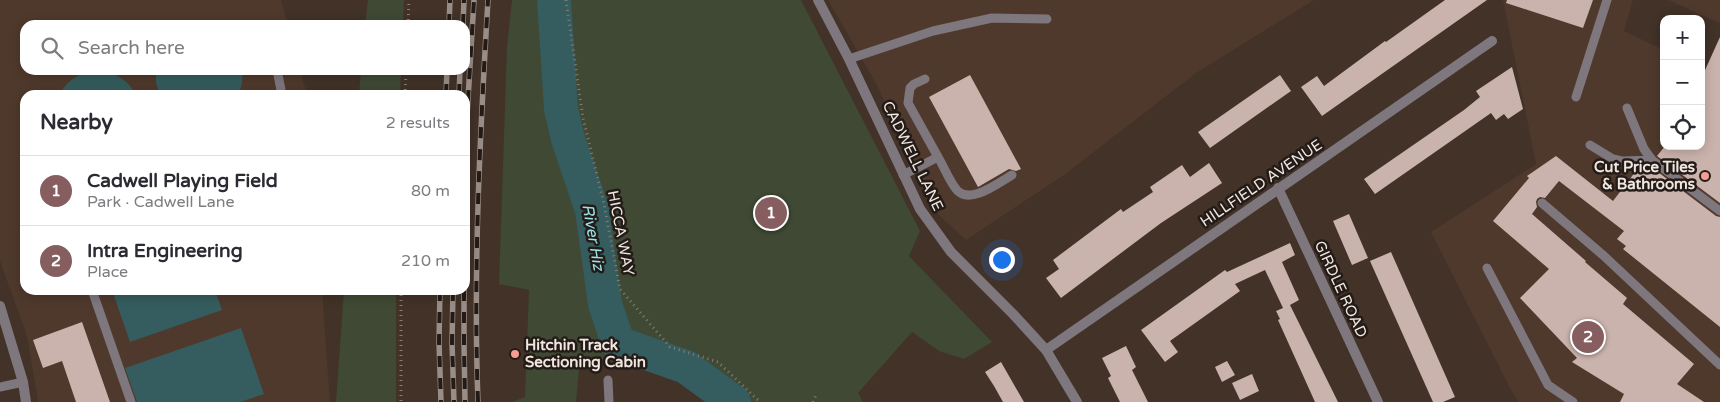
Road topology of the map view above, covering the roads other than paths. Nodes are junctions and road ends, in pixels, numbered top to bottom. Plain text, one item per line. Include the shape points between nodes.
1 (818, 0) edge
2 (1607, 0) edge
3 (1048, 19) dead end
4 (1492, 41) dead end
5 (849, 58) junction
6 (278, 75) edge
7 (925, 79) dead end
8 (281, 90) edge
9 (1576, 97) dead end
10 (1627, 108) dead end
11 (1590, 145) dead end
12 (938, 157) junction
13 (1652, 160) junction
14 (903, 175) junction
15 (1012, 175) dead end
16 (1278, 188) junction
17 (1542, 203) dead end
18 (1720, 211) edge
19 (1487, 268) dead end
20 (94, 295) edge
21 (0, 306) edge
22 (1046, 350) junction
23 (1720, 365) edge
24 (608, 380) dead end
25 (23, 382) junction
26 (0, 387) edge
27 (26, 402) edge
28 (131, 402) edge
29 (609, 402) edge
30 (1077, 402) edge
31 (1378, 402) edge
32 (1574, 402) edge

1 - 5 street, CADWELL LANE
2 - 9 lane
3 - 5 lane via 992,18 932,31
4 - 16 street, HILLFIELD AVENUE
5 - 14 street, CADWELL LANE
6 - 8 lane
7 - 12 lane via 910,88 908,103
10 - 13 lane
11 - 13 lane via 1613,159
12 - 14 lane
12 - 15 lane via 955,188 968,196
13 - 18 lane
14 - 22 street, CADWELL LANE via 920,209 951,252
16 - 22 street, HILLFIELD AVENUE
16 - 31 street, GIRDLE ROAD
17 - 23 lane via 1604,256
19 - 32 lane via 1548,385
20 - 28 lane
21 - 25 street
22 - 30 street, CADWELL LANE
24 - 29 lane
25 - 26 lane
25 - 27 street

